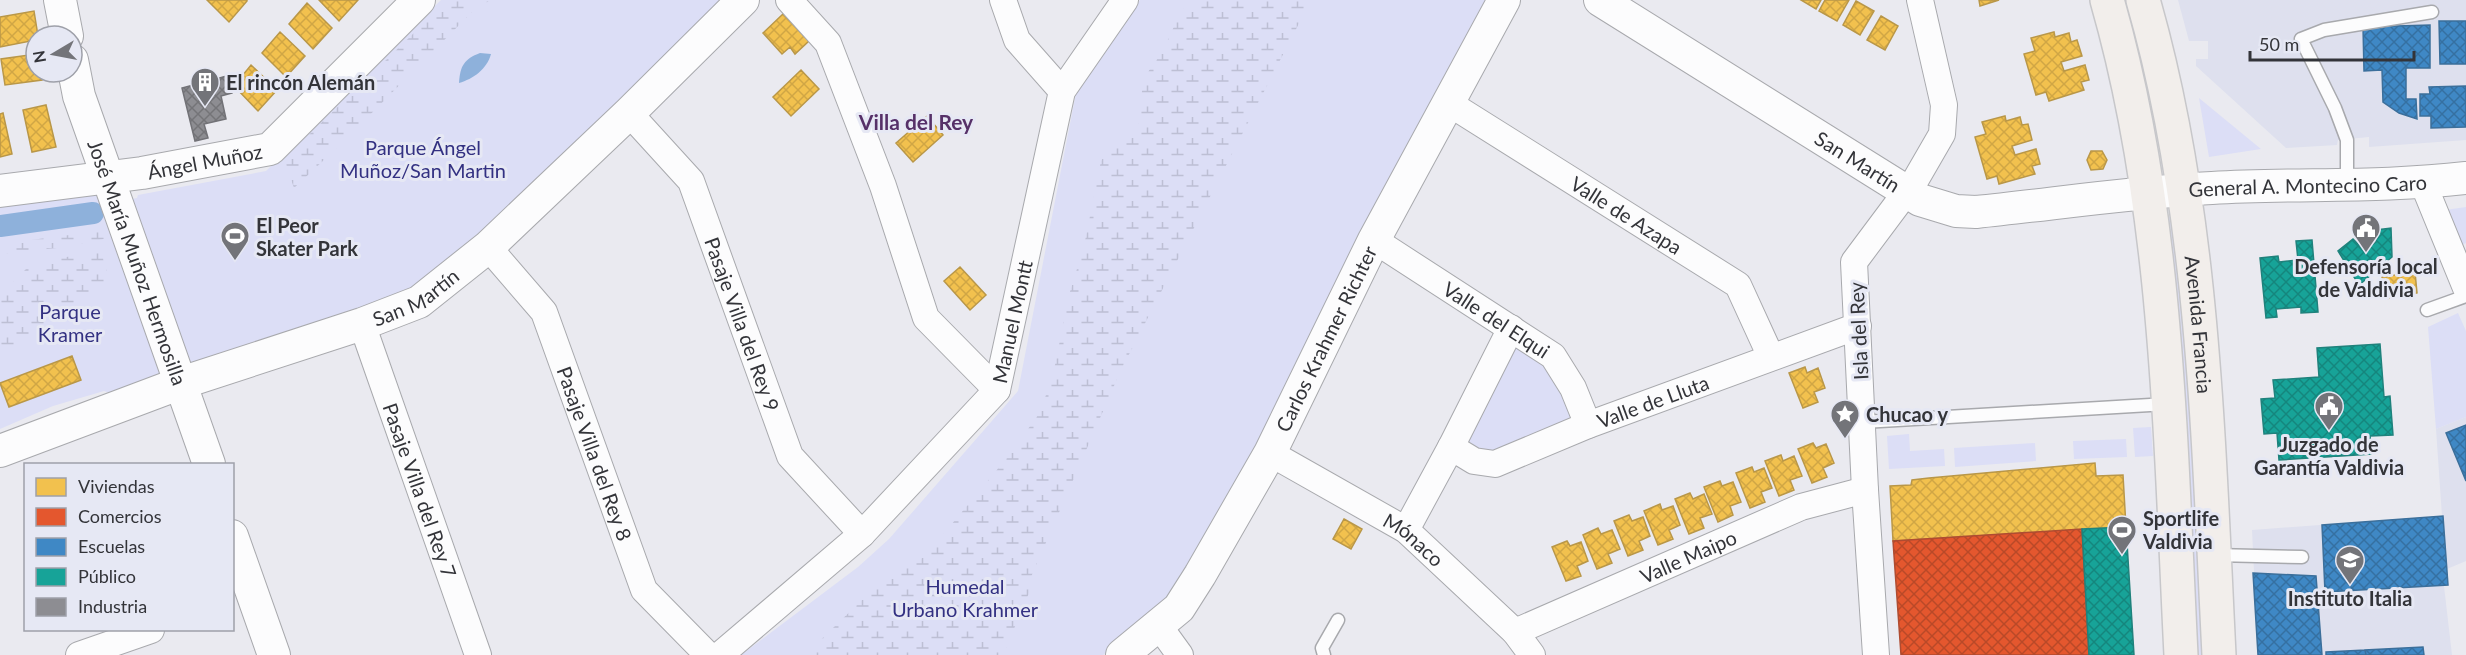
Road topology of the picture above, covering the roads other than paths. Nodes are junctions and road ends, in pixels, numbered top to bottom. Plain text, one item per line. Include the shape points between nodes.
1 (60, 0) edge
2 (419, 0) edge
3 (742, 0) edge
4 (789, 0) edge
5 (1003, 0) edge
6 (1125, 0) edge
7 (1504, 0) edge
8 (1600, 0) edge
9 (1920, 0) edge
10 (2108, 0) edge
11 (2144, 0) edge
12 (2432, 12) dead end
13 (65, 24) edge
14 (77, 84) edge
15 (1062, 91) junction
16 (1447, 102) junction
17 (629, 112) junction
18 (107, 177) junction
19 (2466, 178) edge
20 (2423, 183) junction
21 (2347, 186) junction
22 (2183, 190) junction
23 (0, 191) edge
24 (1906, 191) junction
25 (2148, 193) junction
26 (1374, 240) junction
27 (488, 247) junction
28 (2466, 288) edge
29 (2466, 296) edge
30 (2427, 310) dead end
31 (362, 324) junction
32 (1858, 326) junction
33 (1511, 328) junction
34 (1771, 357) junction
35 (182, 383) junction
36 (997, 390) junction
37 (2168, 404) junction
38 (1863, 422) junction
39 (1588, 425) junction
40 (1451, 447) junction
41 (0, 451) edge
42 (1270, 453) junction
43 (208, 463) edge
44 (1864, 490) junction
45 (1406, 530) junction
46 (862, 534) junction
47 (234, 548) edge
48 (2214, 555) junction
49 (2302, 557) dead end
50 (242, 598) edge
51 (1338, 620) dead end
52 (1159, 626) junction
53 (148, 631) edge
54 (1515, 632) junction
55 (1874, 654) edge
56 (79, 655) edge
57 (274, 655) edge
58 (478, 655) edge
59 (708, 655) edge
60 (720, 655) edge
61 (1122, 655) edge
62 (1180, 655) edge
63 (1324, 655) edge
64 (1532, 655) edge
65 (2181, 655) edge
66 (2218, 655) edge

1 - 13 street
2 - 18 street, Ángel Muñoz via 270,149
3 - 17 street, San Martín
4 - 36 street via 828,43 884,186 926,318
5 - 15 street via 1017,40
6 - 15 street, Manuel Montt
7 - 16 street, Carlos Krahmer Richter
8 - 24 street, San Martín
9 - 24 street, Isla del Rey via 1944,105 1942,134
10 - 25 main road, Avenida Francia via 2125,63
11 - 22 main road, Avenida Francia via 2159,55
12 - 21 lane via 2324,30 2301,39 2348,140
14 - 18 street, José María Muñoz Hermosilla
15 - 36 street, Manuel Montt
16 - 26 street, Carlos Krahmer Richter
16 - 34 street, Valle de Azapa via 1738,285
17 - 27 street, San Martín
17 - 46 street, Pasaje Villa del Rey 9 via 691,181 790,456
18 - 23 street, Ángel Muñoz
18 - 35 street, José María Muñoz Hermosilla
19 - 20 street, General A. Montecino Caro
20 - 21 street, General A. Montecino Caro
20 - 28 street
21 - 22 street, General A. Montecino Caro
22 - 25 street, General A. Montecino Caro
22 - 48 main road, Avenida Francia via 2206,392
24 - 25 street, San Martín via 1937,206 1976,212
24 - 32 street, Isla del Rey via 1854,262
25 - 37 main road, Avenida Francia
26 - 33 street, Valle del Elqui
26 - 42 street, Carlos Krahmer Richter
27 - 31 street, San Martín via 419,302
27 - 59 street, Pasaje Villa del Rey 8 via 544,312 644,590
29 - 30 lane
31 - 35 street, San Martín
31 - 58 street, Pasaje Villa del Rey 7
32 - 34 street, Valle de Lluta
32 - 38 street, Isla del Rey
33 - 39 street, Valle del Elqui via 1553,356 1573,388
33 - 40 street
34 - 39 street, Valle de Lluta
35 - 41 street, San Martín
35 - 43 street, José María Muñoz Hermosilla
36 - 46 street, Manuel Montt
37 - 38 lane
37 - 65 main road, Avenida Francia
38 - 44 street, Isla del Rey
39 - 40 street, Valle de Lluta via 1495,464 1474,461
40 - 45 street
42 - 45 street, Mónaco
42 - 52 street, Carlos Krahmer Richter via 1179,608
44 - 54 street, Valle Maipo via 1801,507
44 - 55 street, Isla del Rey
45 - 54 street, Mónaco
46 - 60 street, Manuel Montt
47 - 50 street
48 - 49 lane
48 - 66 main road, Avenida Francia
50 - 57 street
51 - 63 lane via 1322,648
52 - 61 street, Carlos Krahmer Richter
52 - 62 street
53 - 56 street
54 - 64 street, Mónaco

